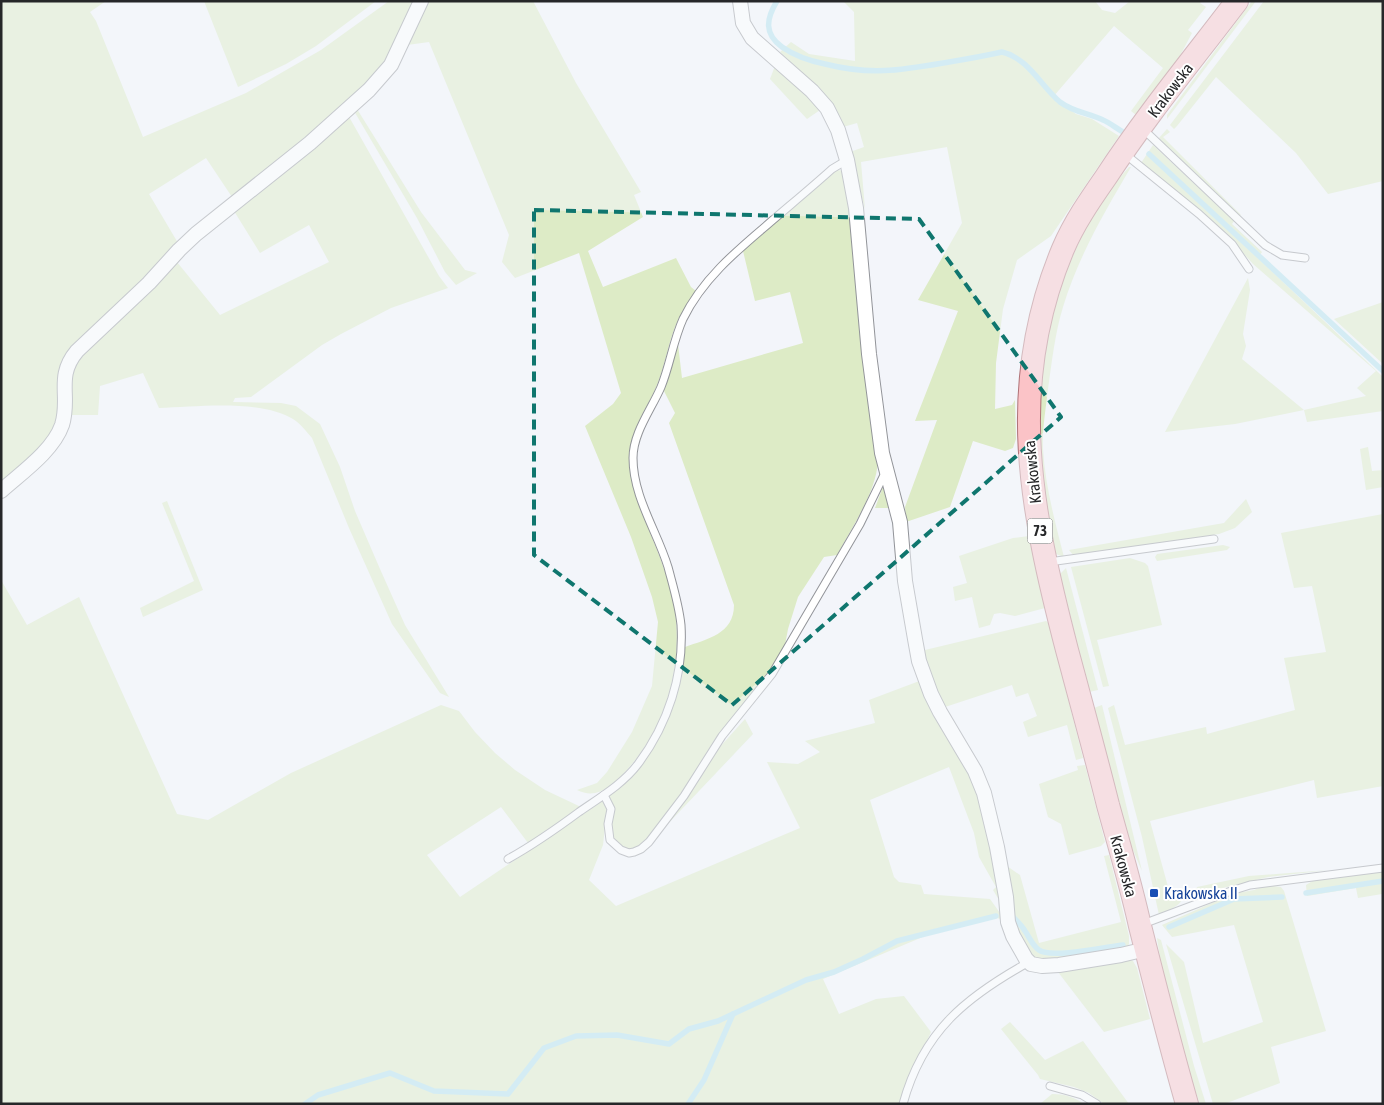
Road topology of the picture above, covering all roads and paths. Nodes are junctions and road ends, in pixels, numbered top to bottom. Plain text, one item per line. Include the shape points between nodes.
1 (421, 1) edge
2 (740, 1) edge
3 (1237, 1) edge
4 (1141, 127) junction
5 (1122, 152) junction
6 (847, 160) junction
7 (1305, 258) dead end
8 (1249, 269) dead end
9 (888, 473) junction
10 (1, 491) edge
11 (1214, 539) dead end
12 (1046, 562) junction
13 (604, 795) junction
14 (508, 858) dead end
15 (1383, 868) edge
16 (1140, 925) junction
17 (1146, 948) junction
18 (1029, 962) junction
19 (1050, 1086) dead end
20 (903, 1104) edge
21 (1097, 1104) edge
22 (1188, 1104) edge

1 - 10 street via 391,65 369,90 310,143 196,234 70,359 65,372 65,411 58,434 44,452
2 - 6 street via 743,23 752,38 827,108
3 - 4 main road, Krakowska / 73
4 - 5 main road, Krakowska / 73
4 - 7 lane via 1265,245 1282,256
5 - 8 lane via 1232,244
5 - 12 main road, Krakowska / 73 via 1063,250 1048,293 1031,364 1028,448
6 - 9 street via 856,208 882,453
6 - 13 lane via 738,249 711,276 684,318 662,385 640,430 633,457 634,468 678,604 680,666 669,706 652,743 637,765
9 - 13 lane via 772,674 722,736 684,796 641,849 629,853 610,840 608,824 611,809
9 - 18 street via 900,522 905,581 920,661 931,694 982,788 997,847 1008,922 1020,952
11 - 12 lane
12 - 16 main road, Krakowska / 73
13 - 14 lane
15 - 16 lane via 1250,885
16 - 17 main road, Krakowska / 73
17 - 18 street via 1059,966
17 - 22 main road, Krakowska / 73
18 - 20 lane via 974,996 943,1025 918,1064
19 - 21 lane via 1082,1095

